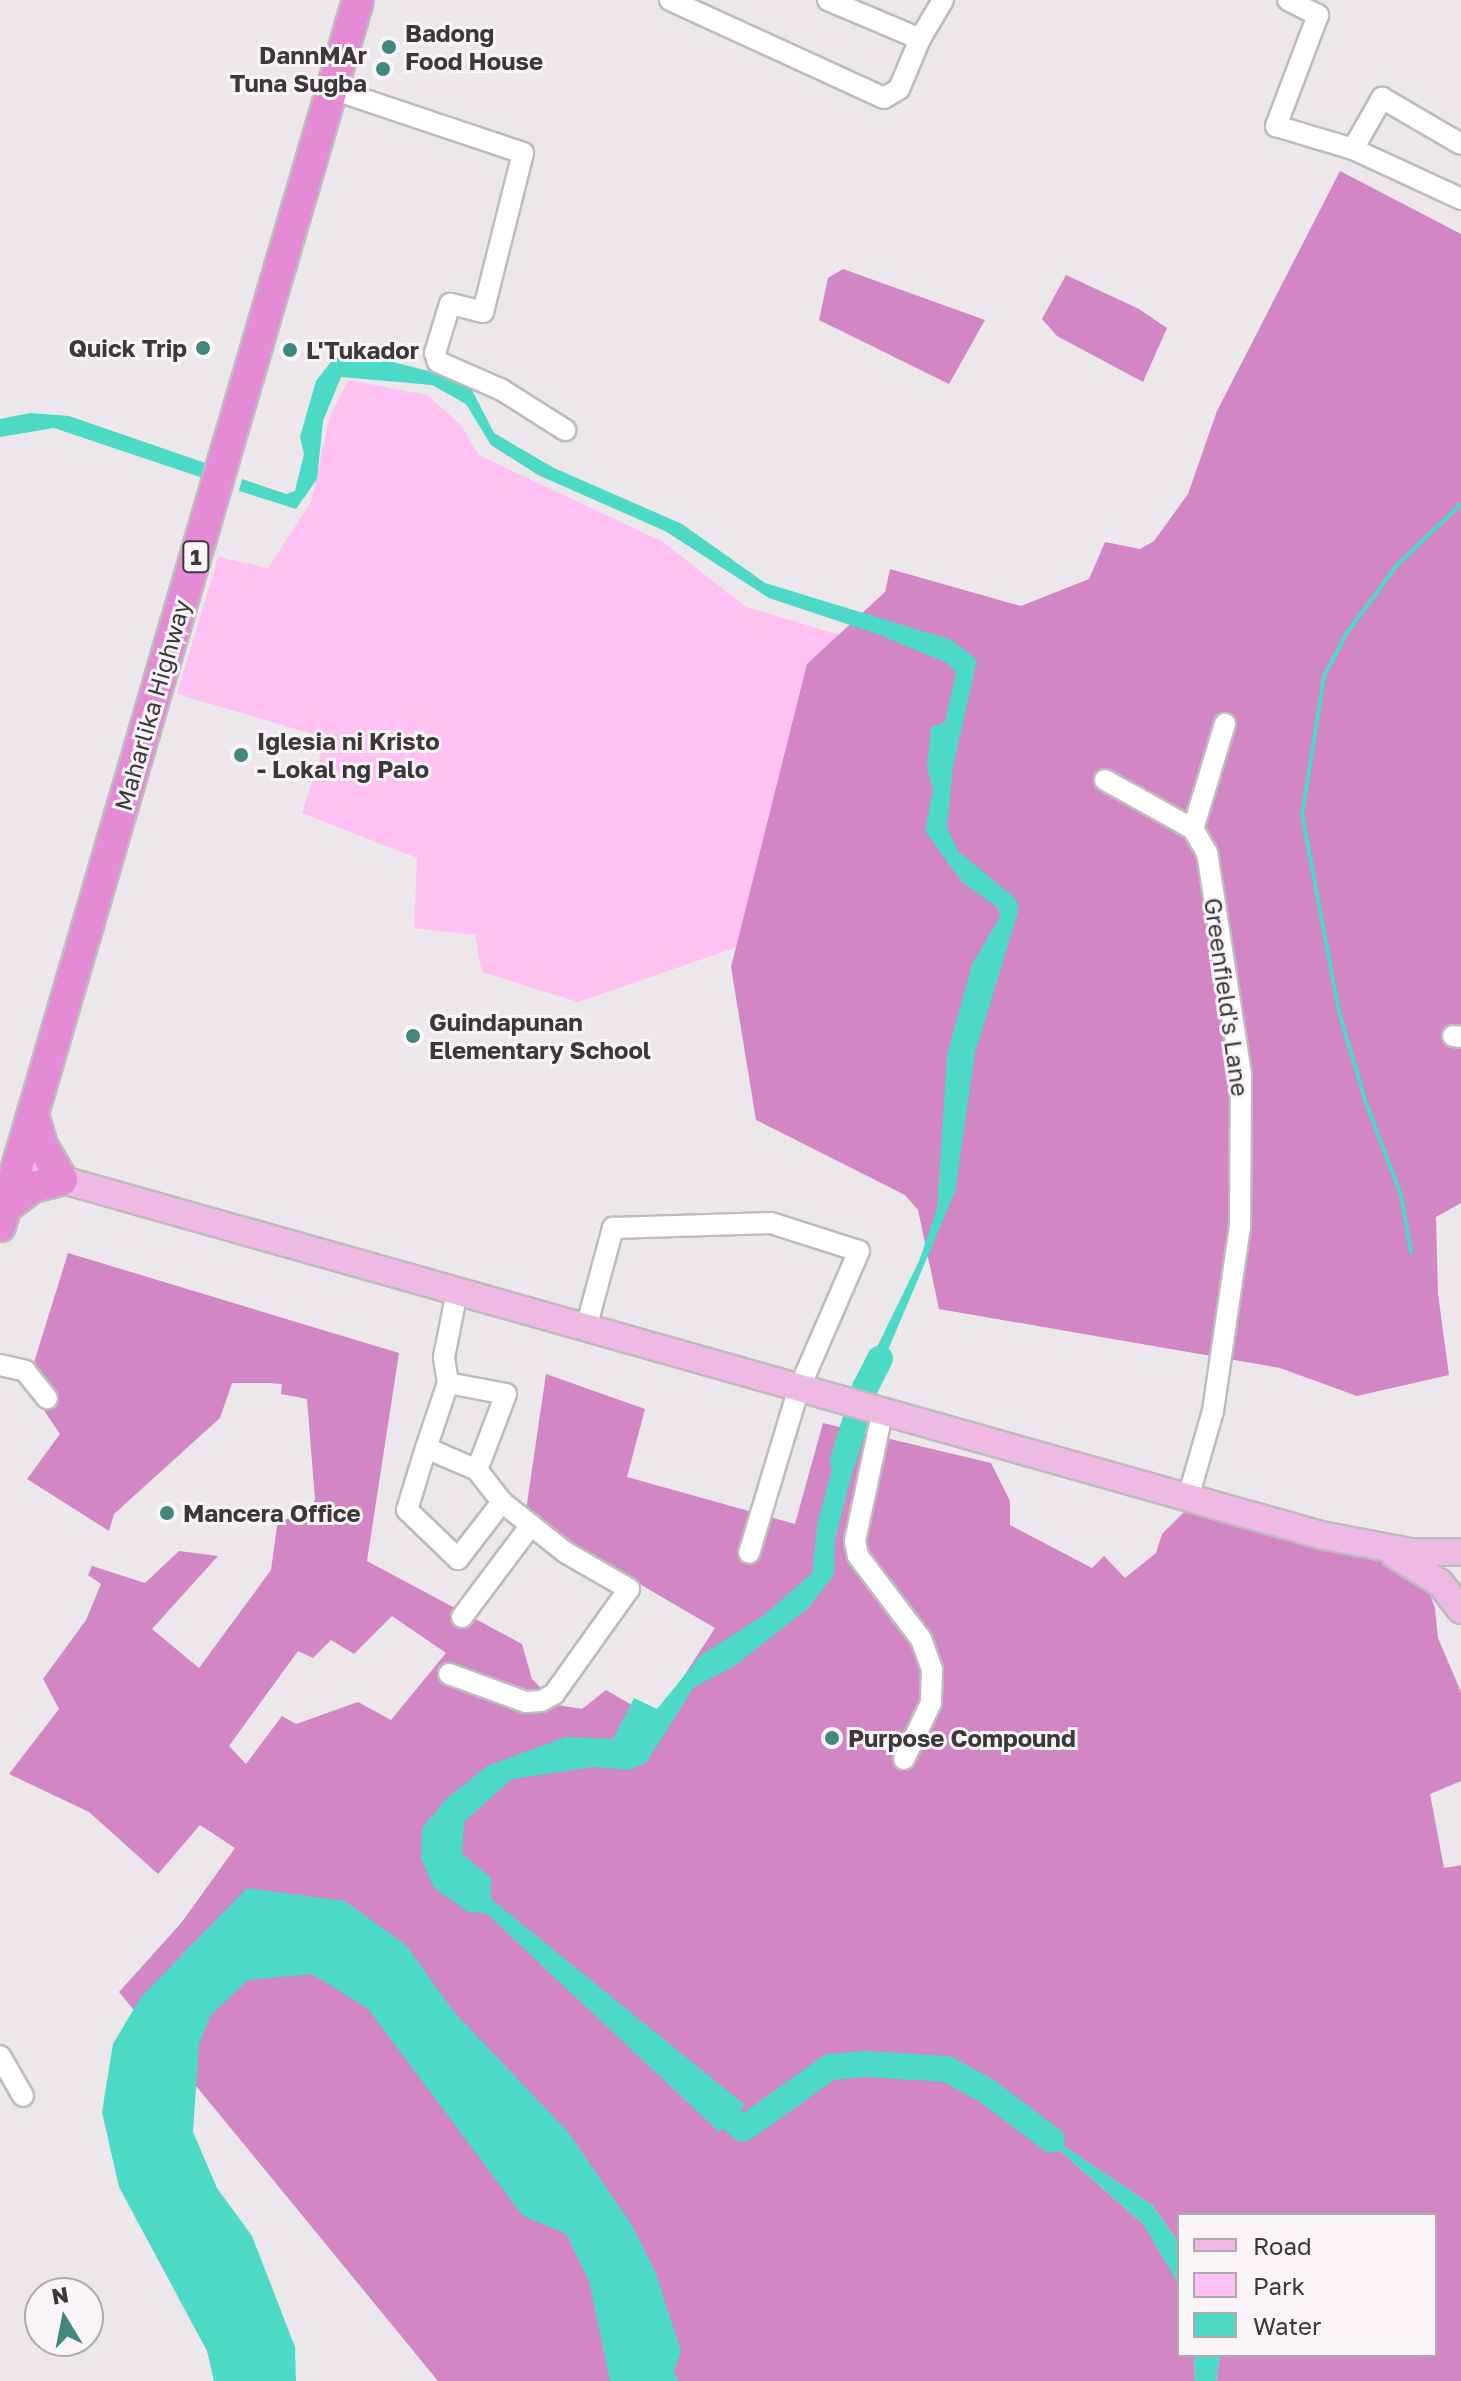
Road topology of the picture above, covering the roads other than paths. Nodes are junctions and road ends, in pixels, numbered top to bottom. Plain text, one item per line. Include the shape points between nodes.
1 (358, 0) edge
2 (670, 0) edge
3 (828, 0) edge
4 (943, 0) edge
5 (1288, 0) edge
6 (862, 6) edge
7 (920, 39) junction
8 (332, 89) junction
9 (1461, 144) edge
10 (1353, 149) junction
11 (1461, 199) edge
12 (565, 430) dead end
13 (1225, 724) dead end
14 (1105, 780) dead end
15 (1193, 829) junction
16 (33, 1114) junction
17 (17, 1167) junction
18 (62, 1180) junction
19 (3, 1216) edge
20 (457, 1292) junction
21 (586, 1328) junction
22 (0, 1365) edge
23 (448, 1383) junction
24 (798, 1391) junction
25 (47, 1398) dead end
26 (878, 1413) junction
27 (426, 1448) junction
28 (477, 1470) junction
29 (1188, 1498) junction
30 (502, 1502) junction
31 (531, 1525) junction
32 (1379, 1548) junction
33 (1449, 1552) edge
34 (749, 1553) dead end
35 (1440, 1583) junction
36 (1461, 1610) edge
37 (462, 1617) dead end
38 (449, 1674) dead end
39 (904, 1759) dead end
40 (0, 2056) edge
41 (23, 2096) dead end

1 - 8 highway, Maharlika Highway / 1
2 - 7 street via 884,98 899,89
3 - 6 street
4 - 7 street
5 - 10 street via 1318,15 1276,126
6 - 7 street
8 - 12 street via 523,153 483,312 450,304 435,353 438,362 502,390
8 - 16 highway, Maharlika Highway / 1
9 - 10 street via 1382,98
10 - 11 street
13 - 15 street
14 - 15 street
15 - 29 street, Greenfield's Lane via 1207,853 1227,962 1241,1074 1243,1145 1239,1257 1213,1411
16 - 17 highway, Maharlika Highway / 1
16 - 18 highway via 42,1146
17 - 18 main road
17 - 19 highway, Maharlika Highway / 1
18 - 19 highway via 33,1187
18 - 20 main road
20 - 21 main road
20 - 23 street via 444,1357
21 - 24 main road
21 - 24 street via 613,1228 771,1223 859,1251
22 - 25 street via 25,1371
23 - 27 street
23 - 28 street via 506,1394
24 - 26 main road
24 - 34 street
26 - 29 main road
26 - 39 street via 855,1541 858,1556 921,1639 932,1670 931,1703
27 - 28 street
27 - 30 street via 407,1510 458,1559
28 - 30 street
29 - 32 main road
30 - 31 street
31 - 37 street
31 - 38 street via 629,1589 554,1694 541,1701 526,1702
32 - 33 main road
32 - 35 main road via 1409,1560
33 - 35 main road via 1427,1562
35 - 36 main road
40 - 41 street

